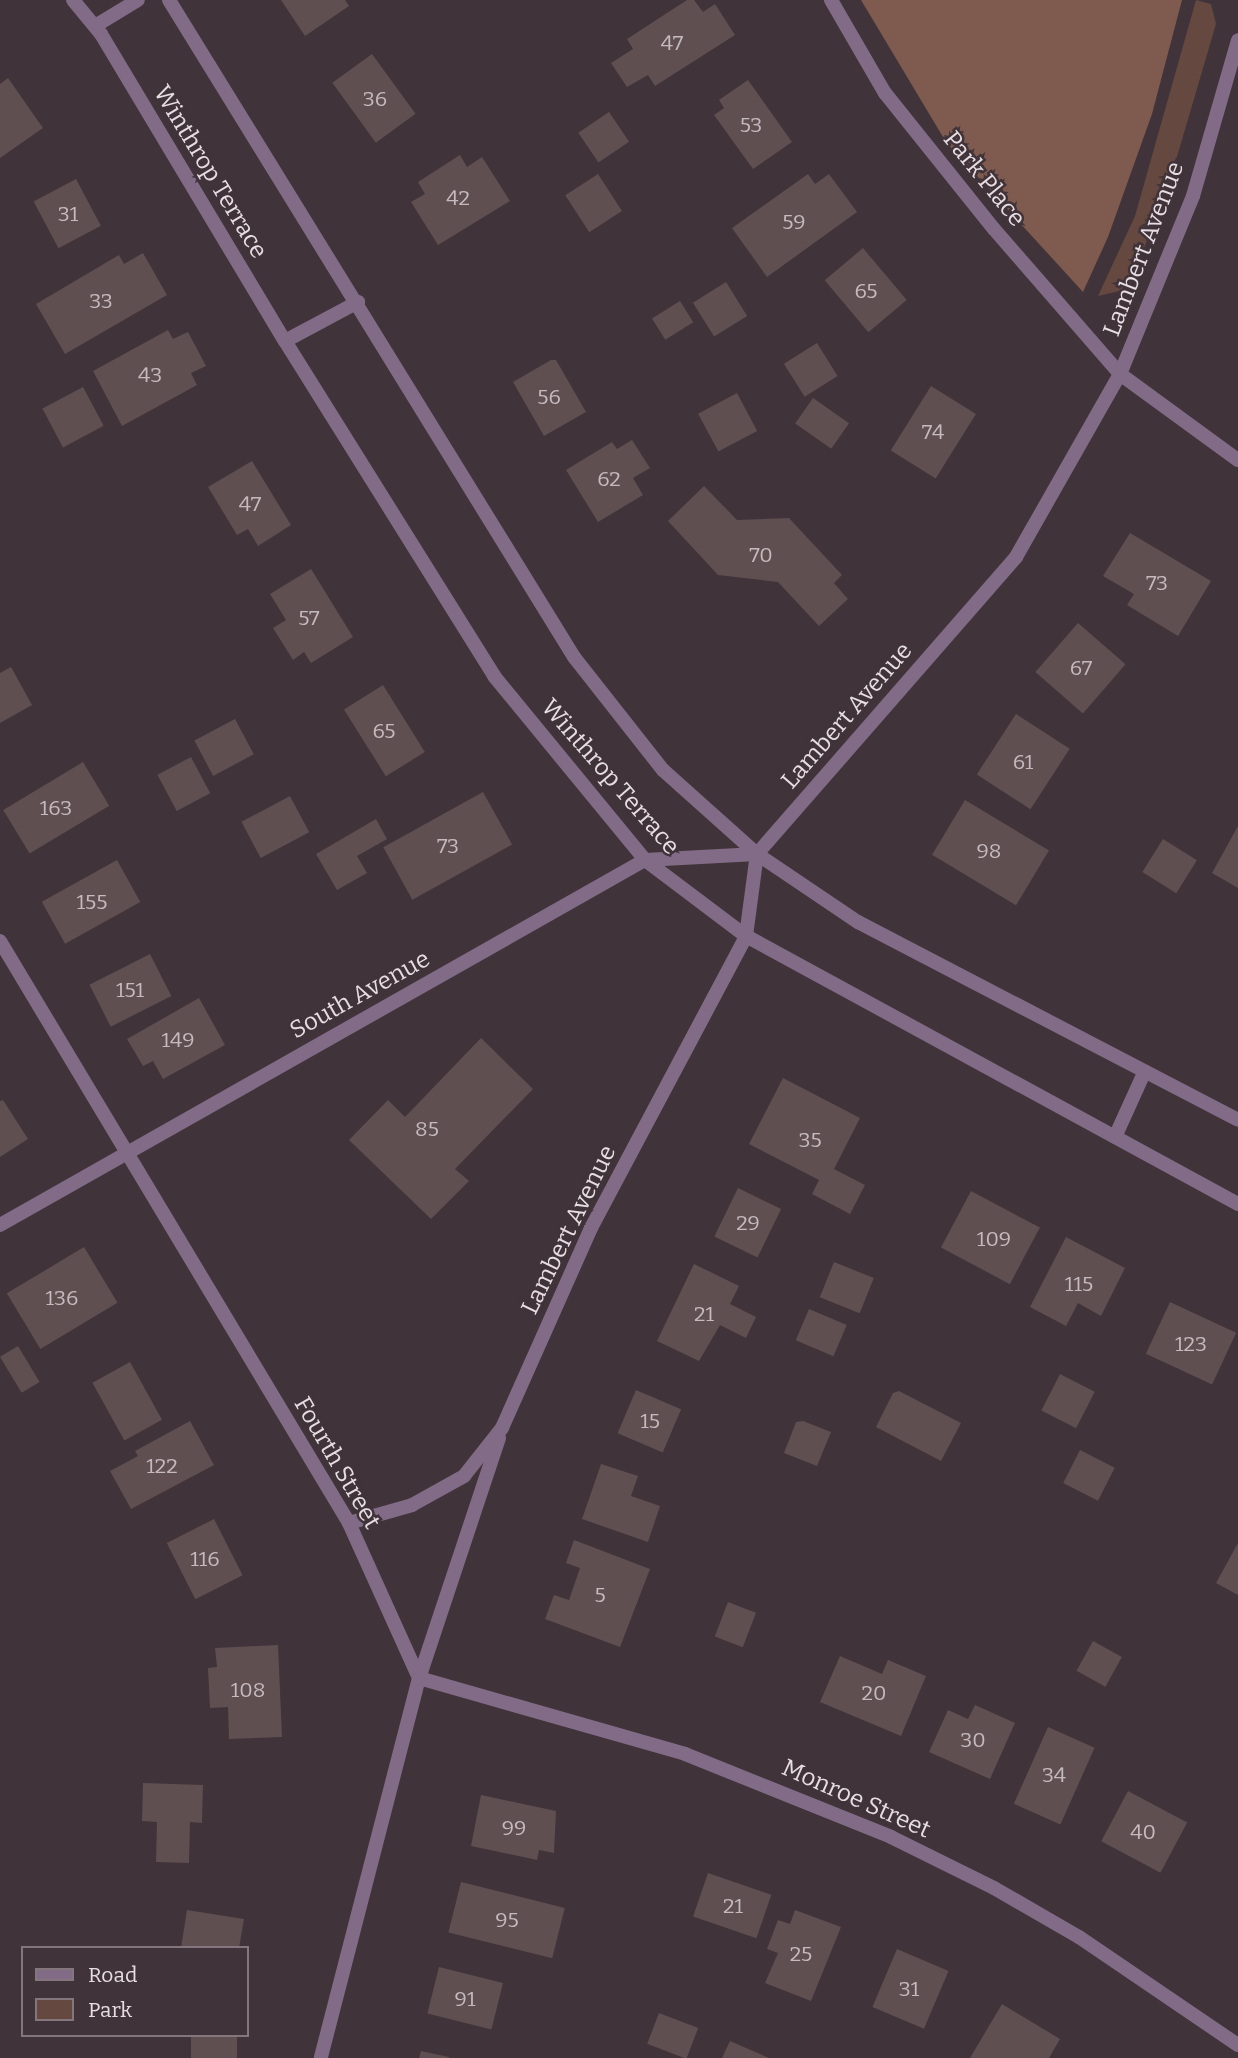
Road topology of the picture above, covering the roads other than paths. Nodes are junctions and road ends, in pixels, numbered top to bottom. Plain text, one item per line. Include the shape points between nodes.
1 (73, 0) edge
2 (138, 0) edge
3 (169, 0) edge
4 (831, 0) edge
5 (95, 26) junction
6 (1238, 40) edge
7 (358, 302) junction
8 (285, 341) junction
9 (1119, 374) junction
10 (1238, 460) edge
11 (757, 854) junction
12 (645, 860) junction
13 (746, 936) junction
14 (0, 941) edge
15 (1145, 1071) junction
16 (1238, 1120) edge
17 (1115, 1137) junction
18 (125, 1153) junction
19 (1238, 1204) edge
20 (0, 1225) edge
21 (502, 1428) junction
22 (349, 1523) junction
23 (419, 1678) junction
24 (1238, 2045) edge
25 (321, 2058) edge

1 - 5 street, Winthrop Terrace
2 - 5 street
3 - 7 street, Winthrop Terrace
4 - 9 street, Park Place via 885,93
5 - 8 street, Winthrop Terrace
6 - 9 street, Lambert Avenue via 1193,195
7 - 8 street
7 - 11 street, Winthrop Terrace via 574,657 663,770
8 - 12 street, Winthrop Terrace via 494,676
9 - 10 street, Park Place
9 - 11 street, Lambert Avenue via 1016,556
11 - 12 street, South Avenue
11 - 13 street, Lambert Avenue
11 - 15 street, Winthrop Terrace via 858,922
12 - 13 street, Winthrop Terrace
12 - 18 street, South Avenue
13 - 17 street, Winthrop Terrace
13 - 21 street, Lambert Avenue via 591,1228
14 - 18 street, Fourth Street
15 - 16 street, Winthrop Terrace
15 - 17 street
17 - 19 street, Winthrop Terrace
18 - 20 street, South Avenue
18 - 22 street, Fourth Street
21 - 22 street, Lambert Avenue via 464,1476 412,1504
21 - 23 street, Lambert Avenue
22 - 23 street, Fourth Street
23 - 24 street, Monroe Street via 685,1754 891,1837 1079,1937
23 - 25 street

